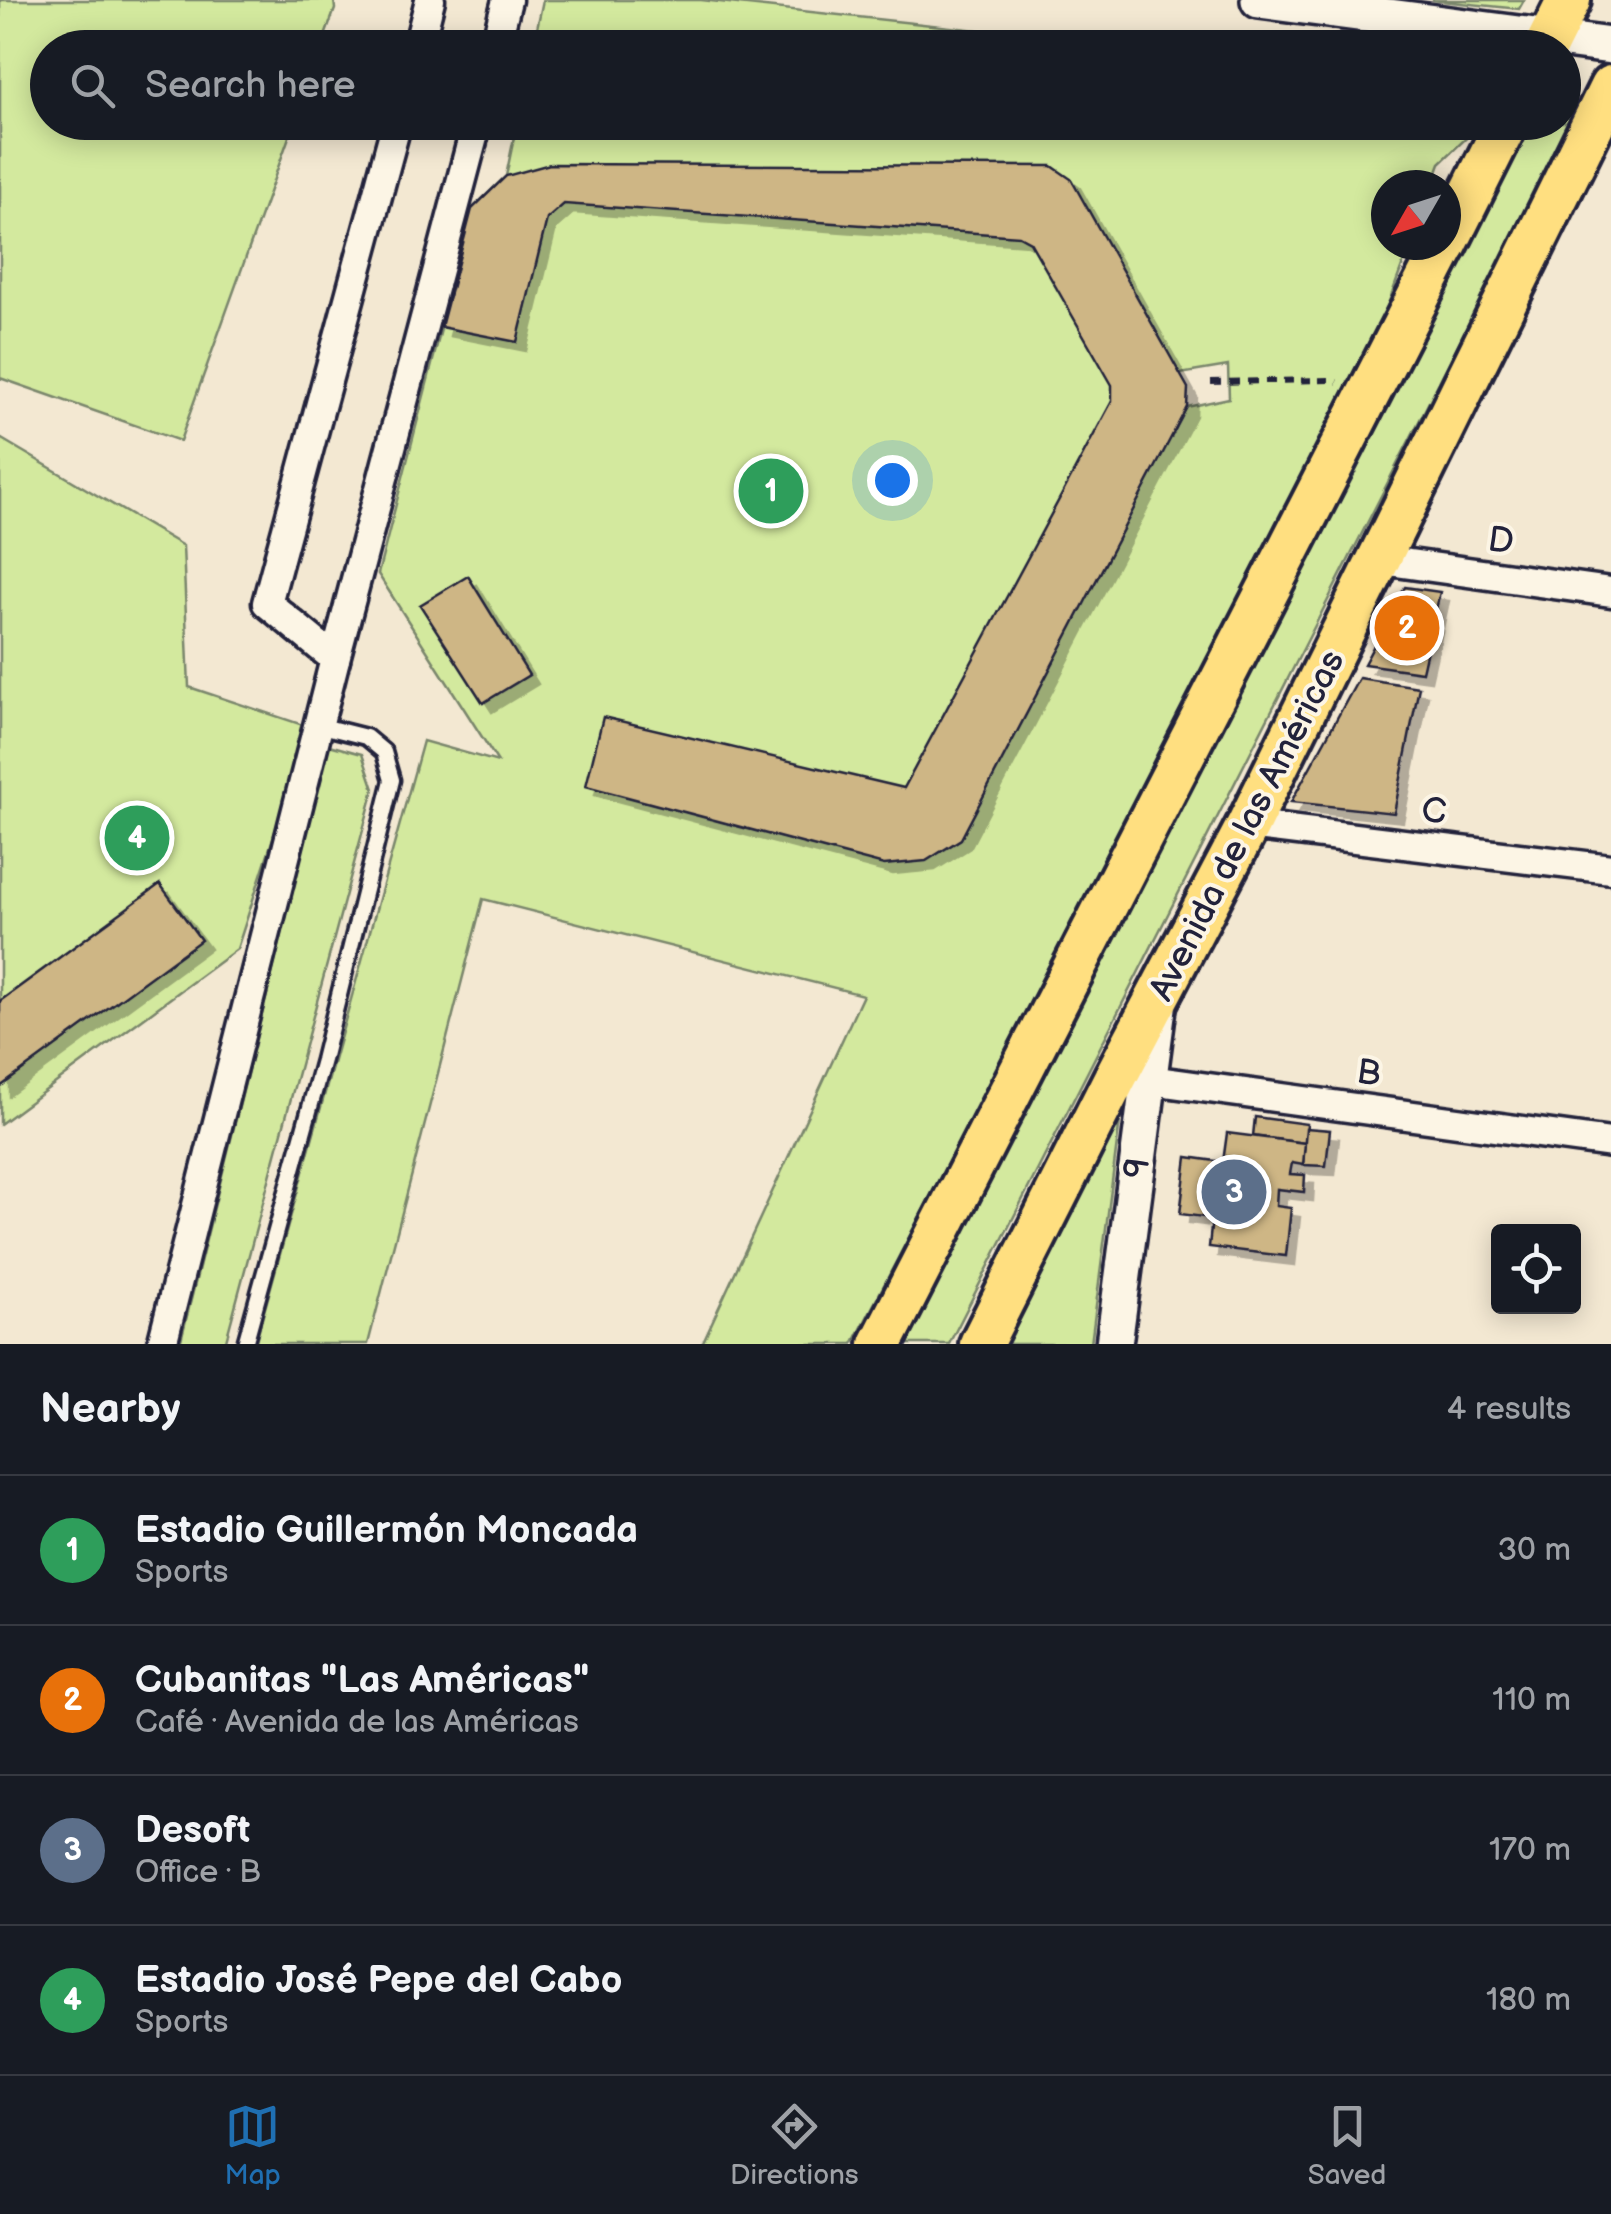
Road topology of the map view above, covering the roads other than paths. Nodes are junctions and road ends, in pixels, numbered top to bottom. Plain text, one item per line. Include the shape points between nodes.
1 (430, 0) edge
2 (507, 0) edge
3 (1259, 0) edge
4 (1555, 28) edge
5 (422, 30) edge
6 (500, 30) edge
7 (1581, 36) edge
8 (1611, 46) edge
9 (1611, 87) edge
10 (392, 140) edge
11 (473, 140) edge
12 (1498, 140) edge
13 (1461, 214) edge
14 (1438, 260) edge
15 (1380, 560) junction
16 (1611, 592) edge
17 (336, 659) junction
18 (318, 726) junction
19 (1248, 825) junction
20 (1611, 869) edge
21 (1132, 1078) junction
22 (1611, 1142) edge
23 (162, 1344) edge
24 (245, 1344) edge
25 (881, 1344) edge
26 (981, 1344) edge
27 (1114, 1344) edge

1 - 5 street
2 - 6 street
3 - 4 street
7 - 8 street
9 - 15 main road, Avenida de las Américas
10 - 17 street via 268,603
11 - 17 street
12 - 13 main road
14 - 25 main road
15 - 16 street, D
15 - 19 main road, Avenida de las Américas
17 - 18 street
18 - 23 street
18 - 24 lane via 366,737 384,752 392,780
19 - 20 street, C
19 - 21 main road, Avenida de las Américas via 1160,993
21 - 22 street, B
21 - 26 main road, Avenida de las Américas
21 - 27 street, 9

